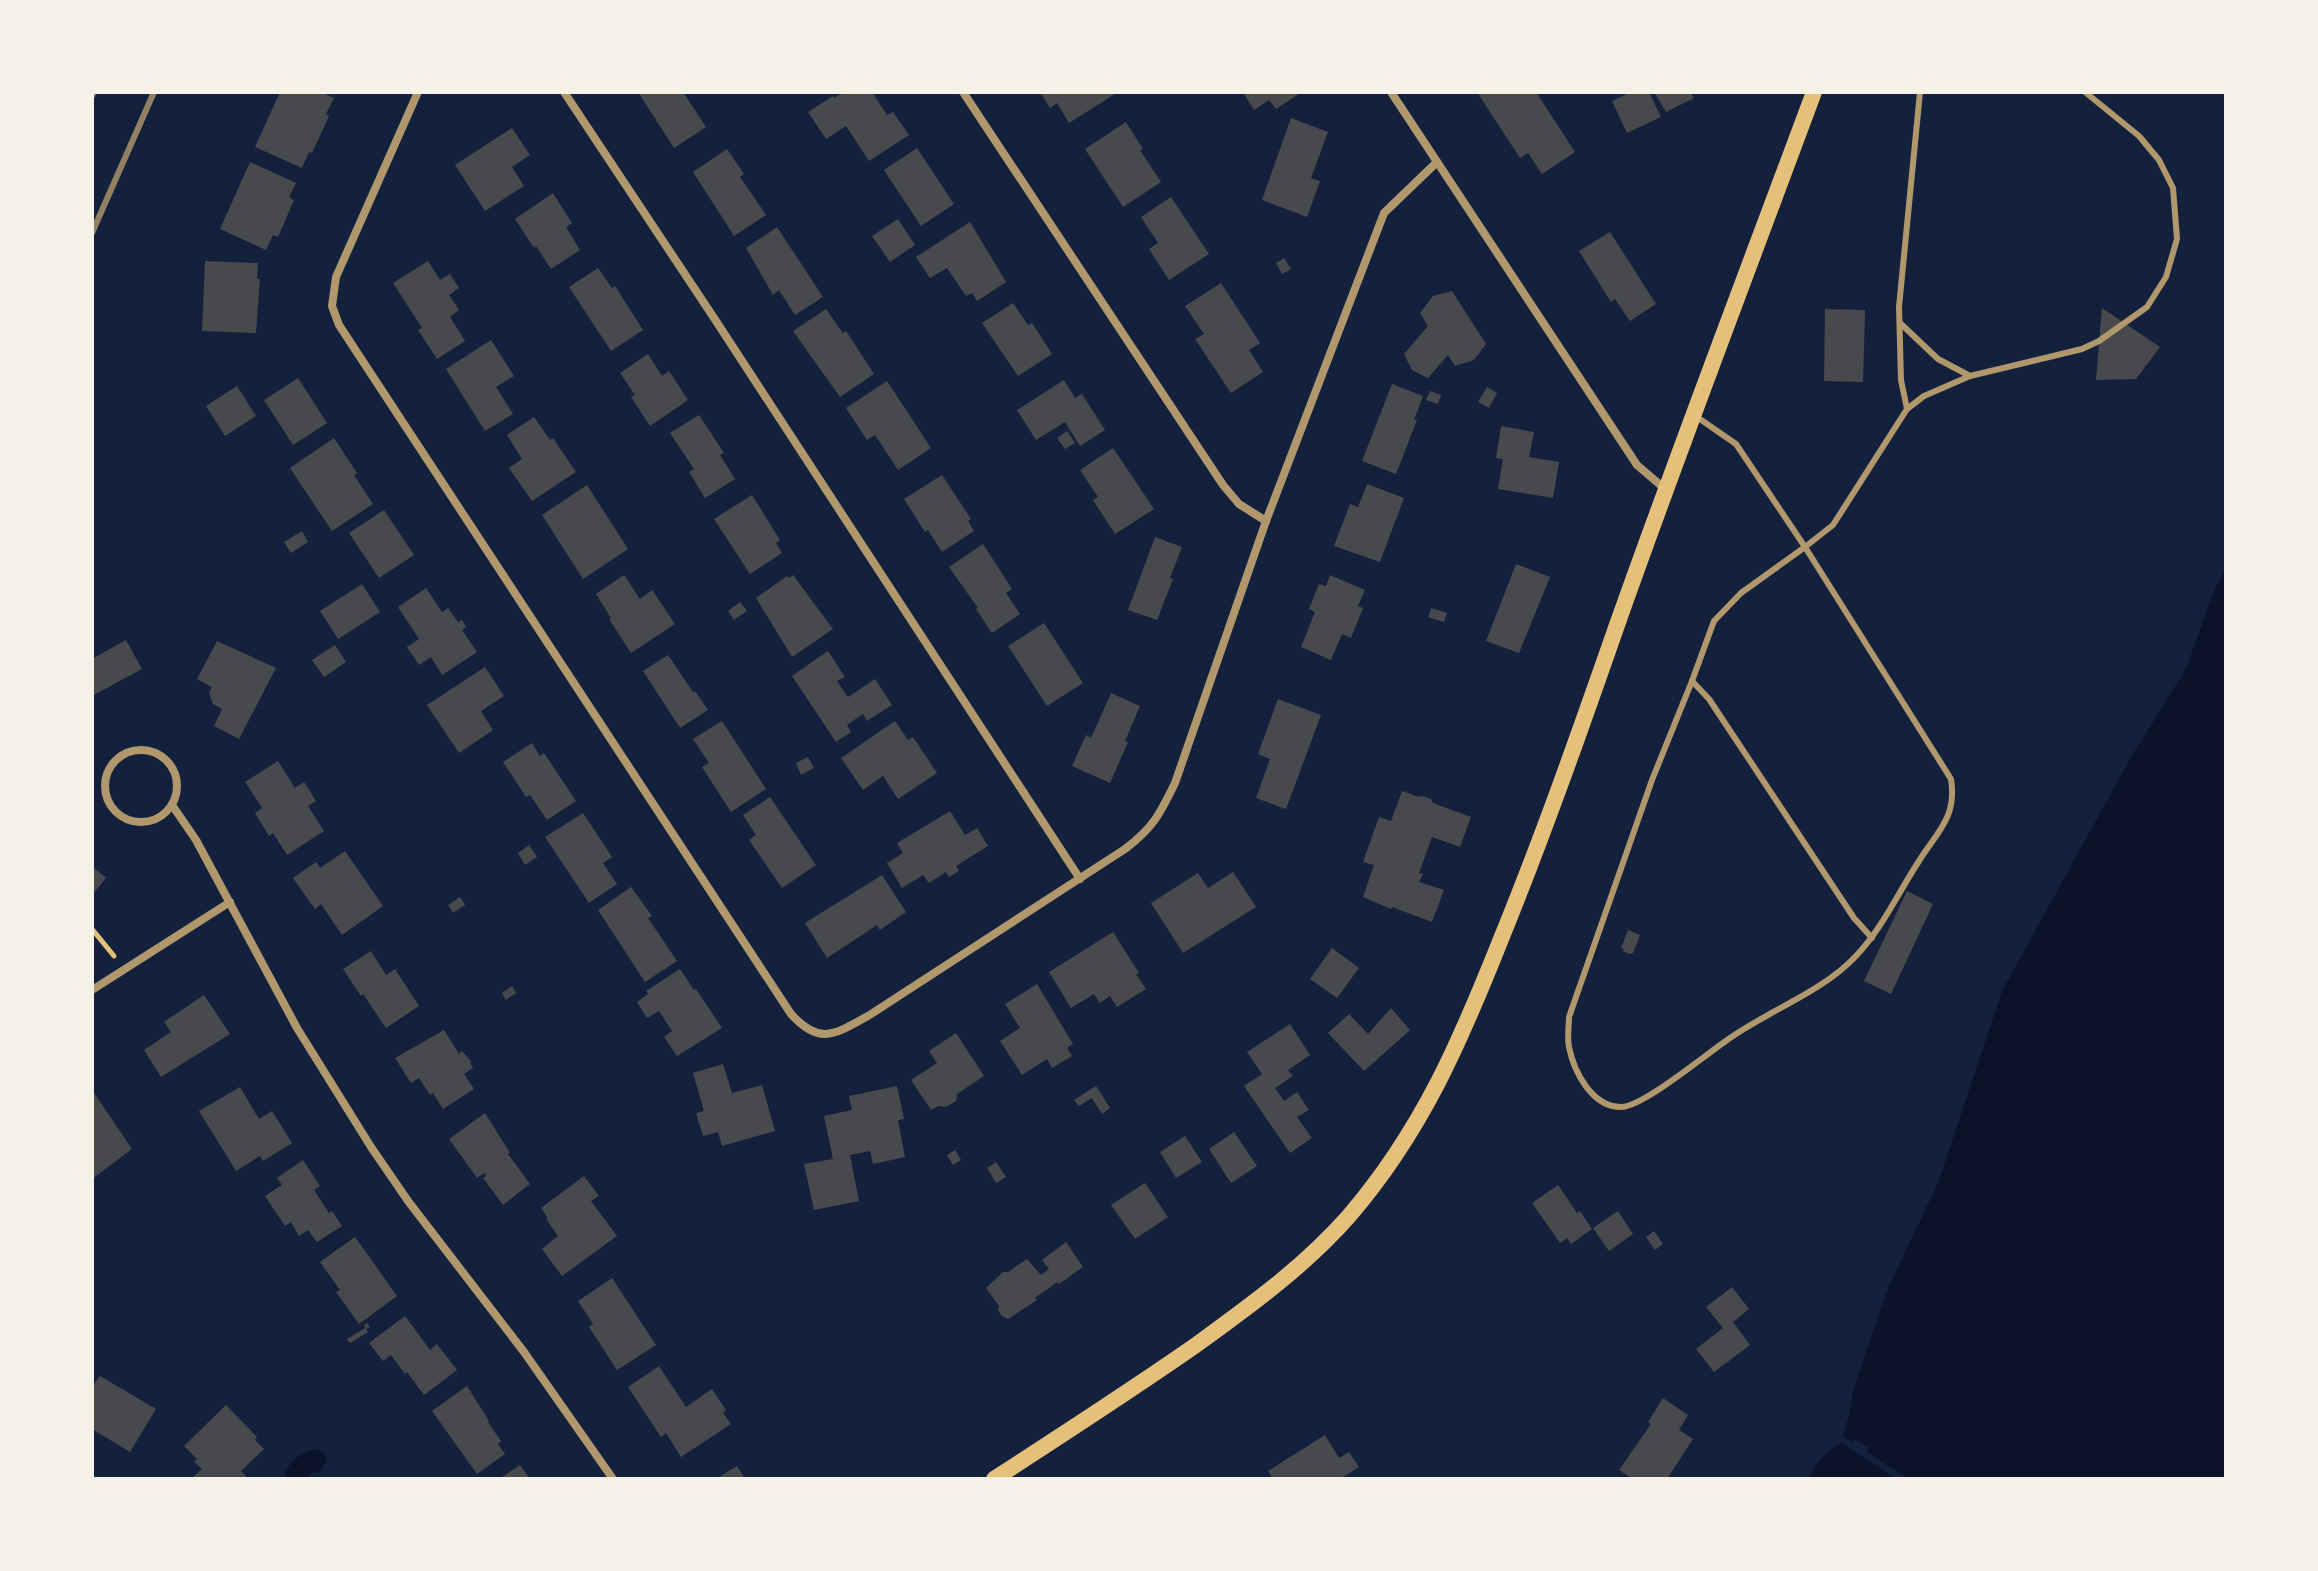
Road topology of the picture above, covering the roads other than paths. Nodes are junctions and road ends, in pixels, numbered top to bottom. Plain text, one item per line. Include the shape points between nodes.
1 (418, 92) edge
2 (564, 92) edge
3 (963, 92) edge
4 (1391, 92) edge
5 (1814, 92) edge
6 (1920, 92) edge
7 (2085, 92) edge
8 (1437, 162) junction
9 (1899, 322) junction
10 (1970, 376) junction
11 (1907, 409) junction
12 (1694, 415) junction
13 (1665, 489) junction
14 (1266, 521) junction
15 (1805, 547) junction
16 (1692, 681) junction
17 (172, 805) junction
18 (1080, 879) junction
19 (230, 902) junction
20 (1872, 938) junction
21 (92, 990) edge
22 (613, 1479) edge
23 (994, 1479) edge

1 - 18 street via 336,277 332,306 339,325 791,1014 814,1034 835,1034
2 - 18 street
3 - 14 street via 1223,485 1239,504
4 - 8 street
5 - 12 main road
6 - 9 lane
7 - 10 lane via 2139,136 2173,188 2177,239 2166,277 2147,307 2099,341
8 - 13 street via 1637,465
8 - 14 street via 1384,213
9 - 10 lane via 1938,359
9 - 11 lane
10 - 11 lane
11 - 15 lane via 1833,525
12 - 13 main road
12 - 15 lane via 1736,444
13 - 23 main road via 1538,848 1462,1038 1409,1136 1349,1216 1287,1278
14 - 18 street via 1175,783 1157,819 1143,836
15 - 16 lane via 1719,614
15 - 20 lane via 1951,779 1952,806 1946,822
16 - 20 lane
16 - 20 lane via 1569,1017 1568,1045 1589,1090 1604,1104 1623,1107 1642,1099 1746,1026 1830,977
17 - 17 street via 177,783 169,762 160,755 138,750 110,768 110,804 128,820 153,820
17 - 19 street
19 - 21 street
19 - 22 street via 297,1028 371,1147

